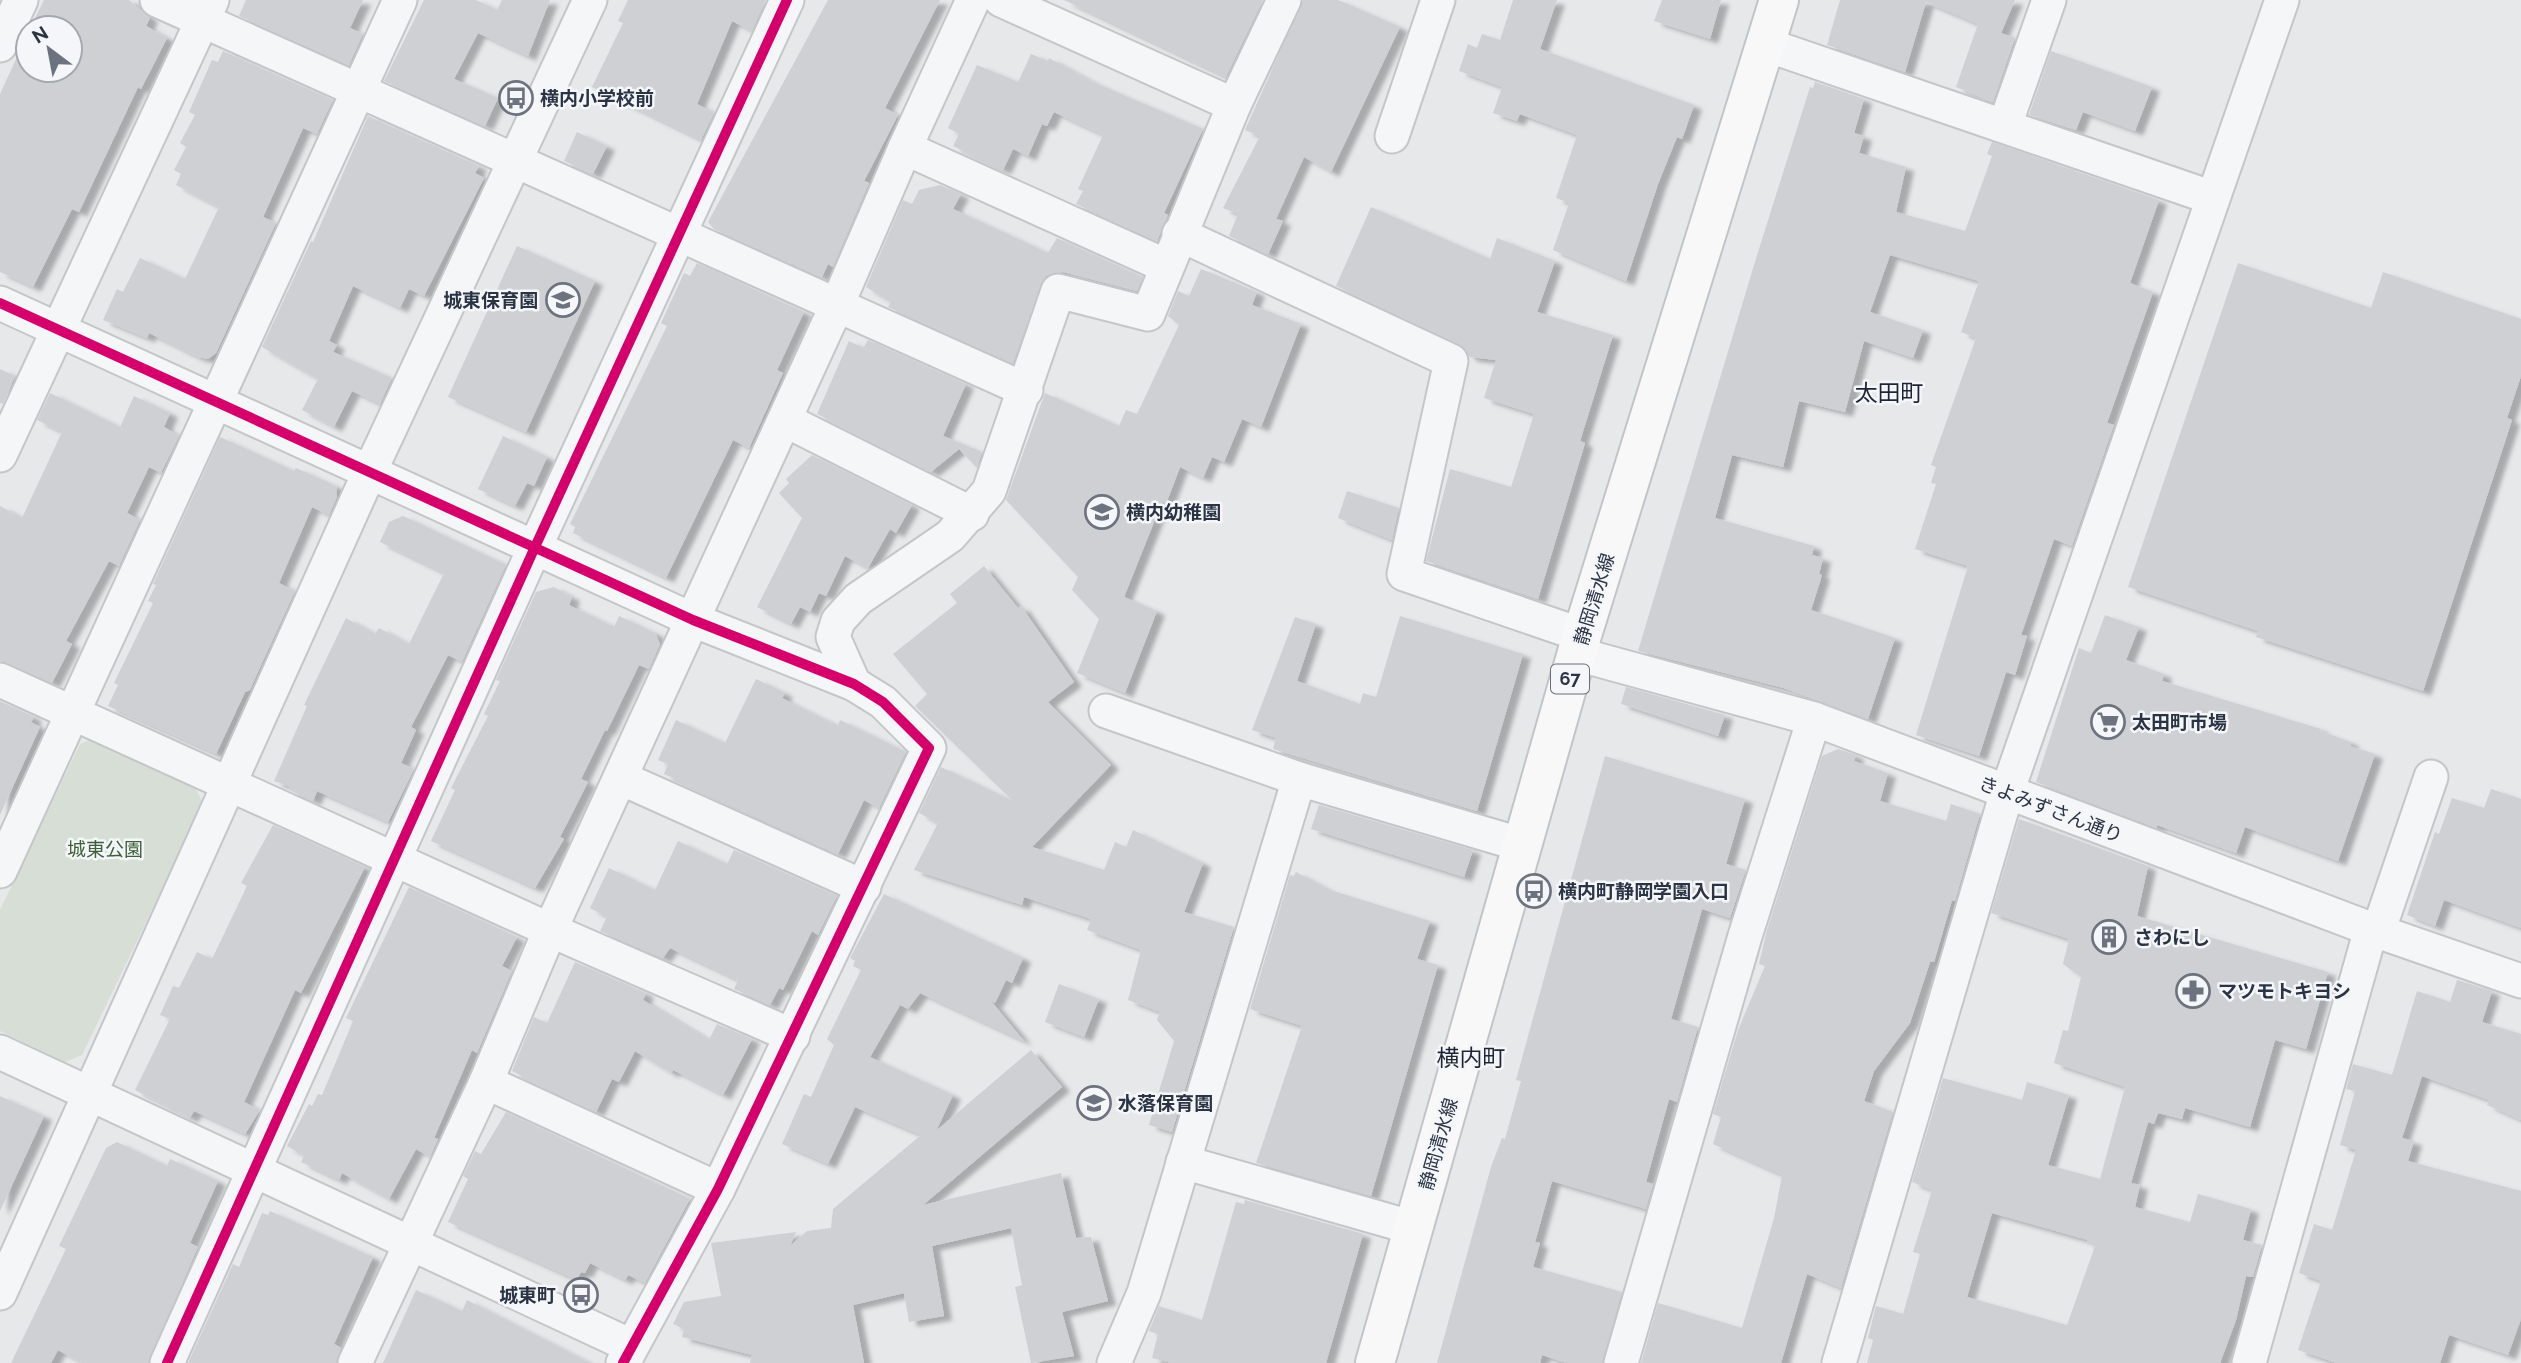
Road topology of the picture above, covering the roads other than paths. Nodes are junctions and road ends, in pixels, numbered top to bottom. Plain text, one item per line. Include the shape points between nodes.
1 (21, 0) edge
2 (156, 0) edge
3 (400, 0) edge
4 (590, 0) edge
5 (788, 0) edge
6 (974, 0) edge
7 (1001, 0) edge
8 (1284, 0) edge
9 (1438, 0) edge
10 (1779, 0) edge
11 (2049, 0) edge
12 (2282, 0) edge
13 (207, 11) edge
14 (0, 45) edge
15 (1767, 45) junction
16 (359, 91) junction
17 (1234, 105) junction
18 (2005, 125) junction
19 (1392, 136) dead end
20 (905, 148) junction
21 (516, 161) junction
22 (2213, 198) junction
23 (680, 234) junction
24 (1179, 234) junction
25 (1166, 266) junction
26 (0, 303) edge
27 (837, 305) junction
28 (58, 329) junction
29 (1026, 390) junction
30 (218, 402) junction
31 (785, 420) junction
32 (0, 455) edge
33 (370, 471) junction
34 (972, 514) junction
35 (535, 547) junction
36 (693, 620) junction
37 (1579, 645) junction
38 (0, 680) edge
39 (854, 684) junction
40 (1106, 711) dead end
41 (74, 712) junction
42 (1814, 719) junction
43 (2431, 776) dead end
44 (621, 778) junction
45 (1299, 779) junction
46 (230, 782) junction
47 (2007, 792) junction
48 (1523, 845) junction
49 (396, 857) junction
50 (0, 872) edge
51 (864, 887) junction
52 (550, 930) junction
53 (2374, 931) junction
54 (2521, 981) edge
55 (793, 1036) junction
56 (0, 1052) edge
57 (486, 1082) junction
58 (90, 1093) junction
59 (1184, 1162) junction
60 (254, 1169) junction
61 (718, 1189) junction
62 (1414, 1228) junction
63 (411, 1242) junction
64 (0, 1293) edge
65 (627, 1355) edge
66 (167, 1363) edge
67 (355, 1363) edge
68 (1114, 1363) edge
69 (1375, 1363) edge
70 (1621, 1363) edge
71 (1839, 1363) edge
72 (2249, 1363) edge

1 - 14 street
2 - 13 street
3 - 16 street
4 - 21 street
5 - 23 street
6 - 20 street
7 - 17 street
8 - 17 street
9 - 19 street
10 - 15 main road, 静岡清水線 / 67
11 - 18 street
12 - 22 street
13 - 16 street
13 - 28 street
15 - 18 street
15 - 37 main road, 静岡清水線 / 67
16 - 21 street
16 - 30 street
17 - 24 street
18 - 22 street
20 - 25 street
20 - 27 street
21 - 23 street
21 - 33 street
22 - 47 street
23 - 27 street
23 - 35 street
24 - 25 street
24 - 37 street, きよみずさん通り via 1451,361 1404,574
25 - 29 street via 1148,314 1058,291
26 - 28 street
27 - 29 street
27 - 31 street
28 - 30 street
28 - 32 street
29 - 34 street via 989,491
30 - 33 street
30 - 41 street
31 - 34 street
31 - 36 street
33 - 35 street
33 - 46 street
34 - 39 street via 950,536 859,598 838,621 833,637
35 - 36 street
35 - 49 street
36 - 39 street
36 - 44 street
37 - 42 street, きよみずさん通り
37 - 48 main road, 静岡清水線 / 67
38 - 41 street
39 - 51 street via 883,702 929,748
40 - 45 street
41 - 46 street
41 - 50 street
42 - 47 street, きよみずさん通り
42 - 70 street via 1745,936
43 - 53 street
44 - 51 street
44 - 52 street
45 - 48 street
45 - 59 street
46 - 49 street
46 - 58 street
47 - 53 street, きよみずさん通り
47 - 71 street
48 - 62 main road, 静岡清水線 / 67
49 - 52 street
49 - 60 street
51 - 55 street
52 - 55 street
52 - 57 street
53 - 54 street, きよみずさん通り
53 - 72 street
55 - 61 street
56 - 58 street
57 - 61 street
57 - 63 street
58 - 60 street
58 - 64 street
59 - 62 street
59 - 68 street via 1144,1293
60 - 63 street
60 - 66 street
61 - 65 street
62 - 69 main road, 静岡清水線 / 67
63 - 65 street
63 - 67 street

